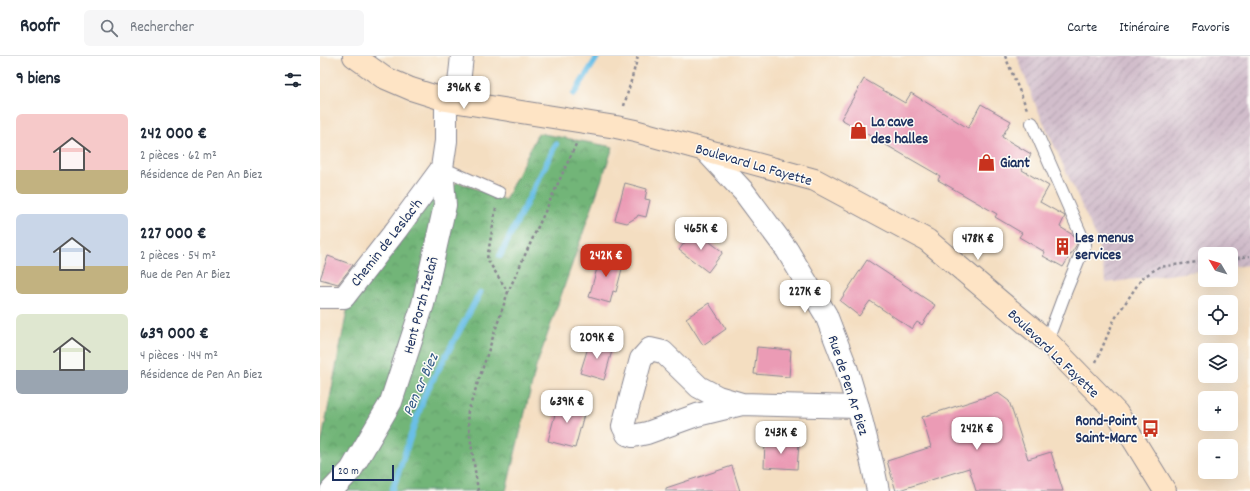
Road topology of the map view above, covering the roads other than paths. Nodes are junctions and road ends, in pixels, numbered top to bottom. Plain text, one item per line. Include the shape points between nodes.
1 (354, 56) edge
2 (462, 56) edge
3 (452, 101) junction
4 (1032, 123) road end
5 (705, 150) junction
6 (442, 168) junction
7 (499, 193) road end
8 (320, 297) edge
9 (1047, 341) junction
10 (742, 404) junction
11 (858, 408) junction
12 (331, 491) edge
13 (878, 491) edge
14 (1164, 491) edge

1 - 3 main road, Boulevard La Fayette via 383,77 410,89
2 - 3 street, Hent Porzh Izelañ
3 - 5 main road, Boulevard La Fayette via 616,127
3 - 6 street, Hent Porzh Izelañ
4 - 9 lane via 1085,244
5 - 9 main road, Boulevard La Fayette via 815,180 927,240
5 - 11 street, Rue de Pen Ar Biez via 744,192 787,250 826,316 846,367
6 - 7 lane
6 - 8 street, Chemin de Leslac'h via 344,297
6 - 12 street, Hent Porzh Izelañ via 445,205 423,304 391,402 351,470
9 - 14 main road, Boulevard La Fayette via 1117,413
10 - 10 street via 718,397 699,387 663,352 650,349 641,359 623,426 627,434 633,436
10 - 11 street
11 - 13 street, Rue de Pen Ar Biez

